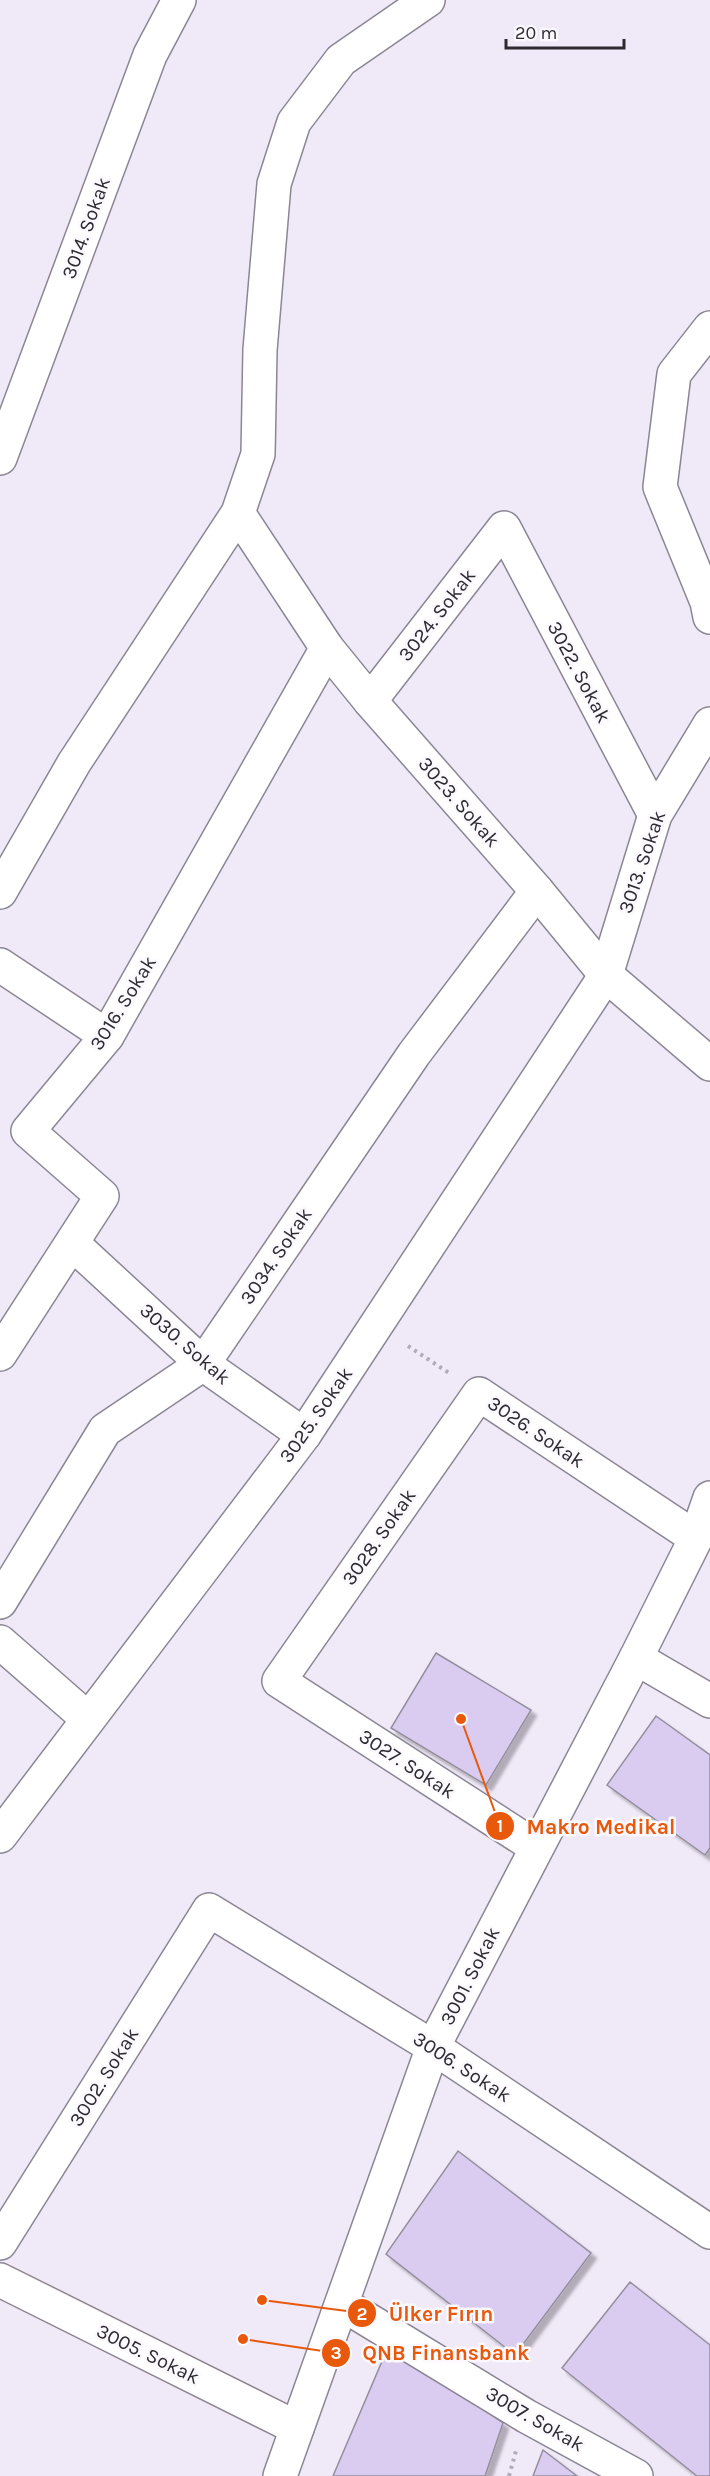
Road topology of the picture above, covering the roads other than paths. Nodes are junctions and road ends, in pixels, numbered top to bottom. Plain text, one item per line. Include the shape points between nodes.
1 (179, 0) edge
2 (428, 0) edge
3 (710, 328) edge
4 (0, 458) edge
5 (238, 513) junction
6 (504, 528) joint
7 (710, 617) edge
8 (327, 648) junction
9 (370, 701) junction
10 (710, 724) edge
11 (655, 815) junction
12 (537, 891) junction
13 (0, 892) edge
14 (0, 965) edge
15 (606, 975) junction
16 (107, 1036) junction
17 (710, 1064) edge
18 (73, 1244) junction
19 (2, 1348) edge
20 (203, 1364) junction
21 (479, 1394) joint
22 (304, 1435) junction
23 (710, 1498) edge
24 (696, 1538) junction
25 (0, 1602) edge
26 (0, 1642) edge
27 (636, 1658) junction
28 (279, 1681) joint
29 (710, 1701) edge
30 (88, 1719) junction
31 (0, 1836) edge
32 (536, 1847) junction
33 (209, 1910) joint
34 (434, 2047) junction
35 (710, 2232) edge
36 (0, 2243) edge
37 (0, 2280) edge
38 (342, 2304) junction
39 (297, 2428) junction
40 (280, 2476) edge
41 (636, 2476) edge

1 - 4 street, 3014. Sokak via 150,55
2 - 5 street via 341,60 294,122 274,184 260,350 258,454
3 - 7 street via 674,374 660,487
5 - 8 street, 3023. Sokak
5 - 13 street via 74,763
6 - 9 street, 3024. Sokak
6 - 11 street, 3022. Sokak
8 - 9 street, 3023. Sokak
8 - 16 street, 3016. Sokak
9 - 12 street, 3023. Sokak
10 - 11 street, 3013. Sokak
11 - 15 street, 3013. Sokak
12 - 15 street, 3023. Sokak
12 - 20 street, 3034. Sokak via 414,1053
14 - 16 street
15 - 17 street, 3023. Sokak
15 - 22 street, 3025. Sokak
16 - 18 street, 3016. Sokak via 28,1131 102,1196
18 - 19 street, 3016. Sokak
18 - 20 street, 3030. Sokak
20 - 22 street, 3030. Sokak
20 - 25 street, 3034. Sokak via 105,1430
21 - 24 street, 3026. Sokak
21 - 28 street, 3028. Sokak
22 - 30 street, 3025. Sokak
23 - 24 street, 3001. Sokak
24 - 27 street, 3001. Sokak
26 - 30 street
27 - 29 street
27 - 32 street, 3001. Sokak
28 - 32 street, 3027. Sokak
30 - 31 street, 3025. Sokak
32 - 34 street, 3001. Sokak
33 - 34 street, 3006. Sokak
33 - 36 street, 3002. Sokak
34 - 35 street, 3006. Sokak
34 - 38 street, 3001. Sokak
37 - 39 street, 3005. Sokak
38 - 39 street, 3001. Sokak
38 - 41 street, 3007. Sokak via 526,2416
39 - 40 street, 3001. Sokak

